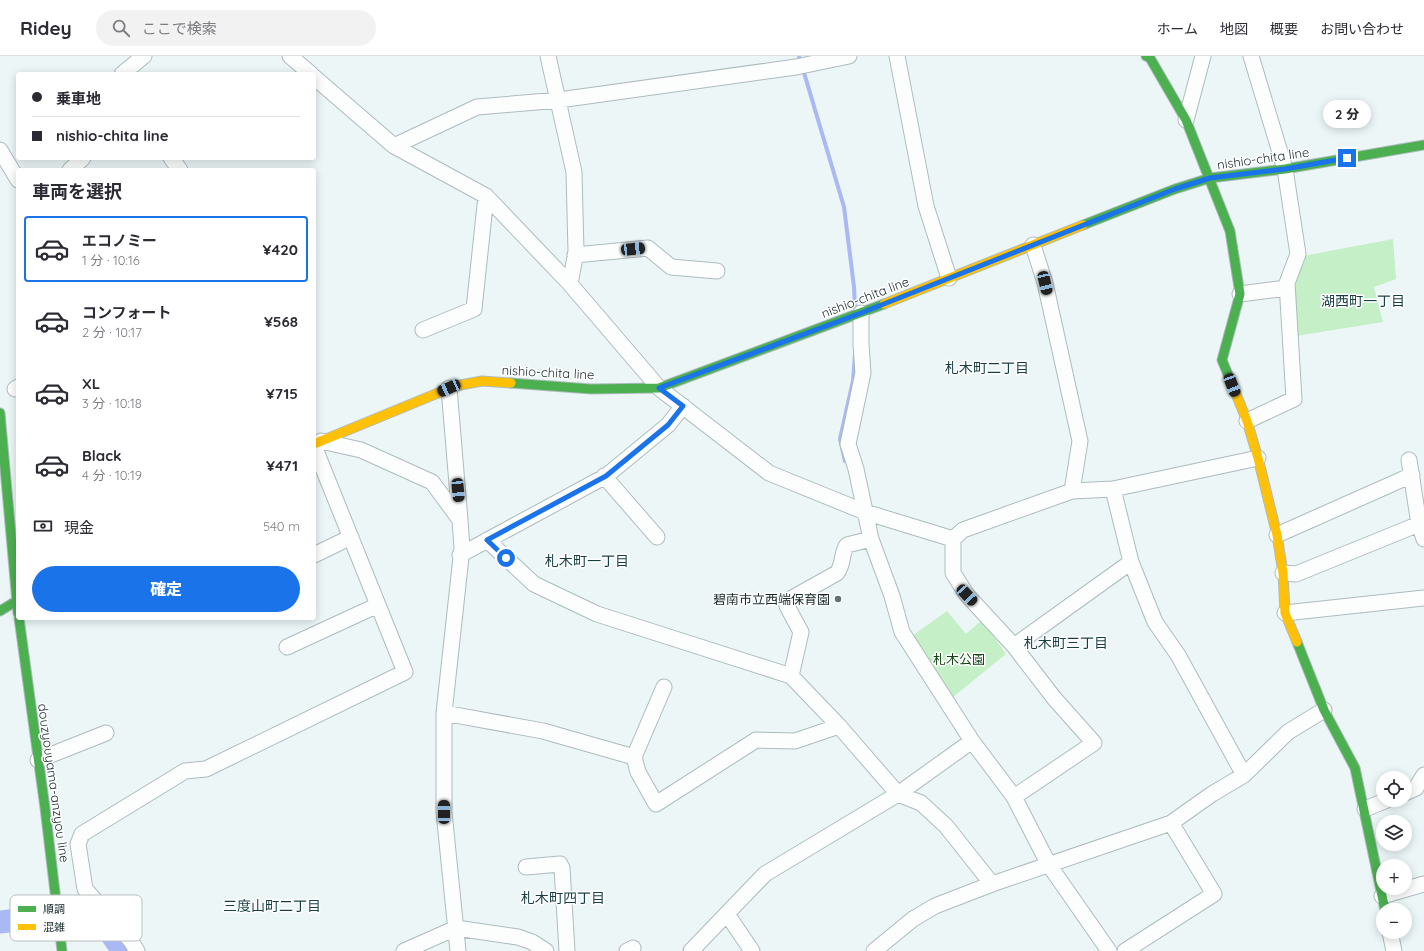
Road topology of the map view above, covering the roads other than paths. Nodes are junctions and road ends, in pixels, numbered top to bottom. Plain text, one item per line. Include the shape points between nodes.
1 (144, 56) edge
2 (290, 56) edge
3 (548, 56) edge
4 (848, 56) edge
5 (896, 56) edge
6 (1146, 56) edge
7 (1203, 56) edge
8 (1251, 56) edge
9 (124, 72) edge
10 (309, 72) edge
11 (316, 79) edge
12 (559, 100) junction
13 (1186, 120) junction
14 (1424, 145) edge
15 (394, 146) junction
16 (0, 150) edge
17 (81, 160) edge
18 (72, 168) edge
19 (1285, 169) junction
20 (16, 177) edge
21 (1210, 178) junction
22 (486, 196) junction
23 (1033, 245) junction
24 (575, 255) junction
25 (716, 271) dead end
26 (949, 278) junction
27 (570, 284) junction
28 (1287, 288) junction
29 (1240, 294) junction
30 (861, 313) junction
31 (424, 330) dead end
32 (449, 388) junction
33 (659, 388) junction
34 (683, 406) junction
35 (0, 413) edge
36 (1247, 420) junction
37 (316, 441) edge
38 (1258, 458) junction
39 (1409, 460) dead end
40 (1412, 475) junction
41 (604, 476) junction
42 (1113, 488) junction
43 (4, 489) edge
44 (1072, 491) junction
45 (865, 512) junction
46 (460, 520) junction
47 (1419, 524) junction
48 (1277, 534) junction
49 (351, 537) junction
50 (656, 537) dead end
51 (872, 539) junction
52 (952, 539) junction
53 (1424, 539) edge
54 (487, 540) junction
55 (316, 554) edge
56 (460, 555) junction
57 (1131, 562) junction
58 (1283, 573) junction
59 (16, 592) edge
60 (1424, 598) edge
61 (16, 602) edge
62 (378, 605) junction
63 (0, 611) edge
64 (1285, 613) junction
65 (19, 620) edge
66 (1014, 646) junction
67 (287, 647) dead end
68 (791, 676) junction
69 (664, 687) dead end
70 (1324, 710) junction
71 (444, 713) junction
72 (839, 726) junction
73 (106, 733) dead end
74 (972, 741) junction
75 (634, 757) junction
76 (38, 760) junction
77 (1244, 775) junction
78 (1424, 775) edge
79 (1412, 790) edge
80 (898, 794) junction
81 (1014, 797) junction
82 (1376, 804) edge
83 (1365, 809) junction
84 (1171, 823) junction
85 (1049, 865) junction
86 (526, 867) dead end
87 (992, 884) junction
88 (1424, 884) edge
89 (55, 895) edge
90 (91, 895) edge
91 (1384, 903) edge
92 (727, 914) junction
93 (456, 928) junction
94 (1391, 939) edge
95 (61, 941) edge
96 (130, 941) edge
97 (62, 951) edge
98 (137, 951) edge
99 (404, 951) edge
100 (458, 951) edge
101 (546, 951) edge
102 (567, 951) edge
103 (691, 951) edge
104 (752, 951) edge
105 (874, 951) edge
106 (1109, 951) edge
107 (1125, 951) edge
108 (1394, 951) edge

1 - 9 street
2 - 10 street
3 - 12 street
4 - 12 street via 796,68
5 - 26 street via 926,206
6 - 13 main road via 1150,58
7 - 13 street
8 - 19 street
11 - 15 street
12 - 15 street via 477,107
12 - 24 street via 574,172
13 - 21 main road
14 - 19 main road, nishio-chita line
15 - 22 street
16 - 20 street
17 - 18 street
19 - 21 main road, nishio-chita line
19 - 28 street via 1298,254
21 - 23 main road, nishio-chita line via 1175,189
21 - 29 main road via 1230,231
22 - 27 street
22 - 31 street via 474,309
23 - 26 main road, nishio-chita line
23 - 44 street via 1045,283 1080,441
24 - 25 street via 648,248 671,267
24 - 27 street
26 - 30 main road, nishio-chita line
27 - 33 street
28 - 29 street
28 - 36 street via 1294,399
29 - 36 main road via 1222,360
30 - 33 main road, nishio-chita line
30 - 45 street via 863,373 848,444
32 - 33 main road, nishio-chita line via 482,381 590,389
32 - 37 main road, nishio-chita line
32 - 46 street
33 - 34 street
34 - 41 street via 668,425
34 - 45 street via 769,473
35 - 43 main road
36 - 38 main road
37 - 46 street via 361,450 432,482
37 - 49 street
38 - 42 street
38 - 48 main road
39 - 40 street
40 - 47 street
40 - 48 street
41 - 50 street
41 - 54 street
42 - 44 street
42 - 57 street
43 - 59 main road
44 - 52 street via 963,530
45 - 51 street
45 - 52 street
46 - 56 street
47 - 53 street
47 - 58 street via 1296,574
48 - 58 main road
49 - 55 street
49 - 62 street
51 - 68 street via 847,545 841,568 837,572 786,601 801,632
51 - 74 street via 902,632
52 - 66 street via 952,573 967,595
54 - 56 street
54 - 68 street via 534,584 598,614
56 - 71 street
57 - 66 street
57 - 77 street via 1155,622 1178,655
58 - 64 main road
60 - 64 street
61 - 63 main road
62 - 67 street
62 - 90 street via 405,672 206,768 185,771 82,834 78,844 85,888
64 - 70 main road
65 - 76 main road, douzyouyama-anzyou line
66 - 81 street via 1054,698 1094,743
68 - 72 street
69 - 75 street
70 - 77 street via 1288,732
70 - 83 main road via 1355,768
71 - 75 street via 543,731
71 - 93 street via 444,812
72 - 75 street via 796,740 756,740 656,804 638,772
72 - 80 street
73 - 76 street
74 - 80 street
74 - 81 street
76 - 89 main road, douzyouyama-anzyou line
77 - 84 street
78 - 79 street
80 - 87 street via 921,803 946,826
80 - 92 street via 765,874
81 - 85 street
82 - 83 street
83 - 91 main road
84 - 85 street
84 - 107 street via 1214,894
85 - 87 street
85 - 106 street
86 - 102 street via 560,864 562,868
87 - 105 street via 935,906 913,919
88 - 91 street
92 - 103 street
92 - 104 street
93 - 99 street
93 - 100 street
93 - 101 street via 518,937
94 - 108 street
95 - 97 main road, douzyouyama-anzyou line
96 - 98 street

